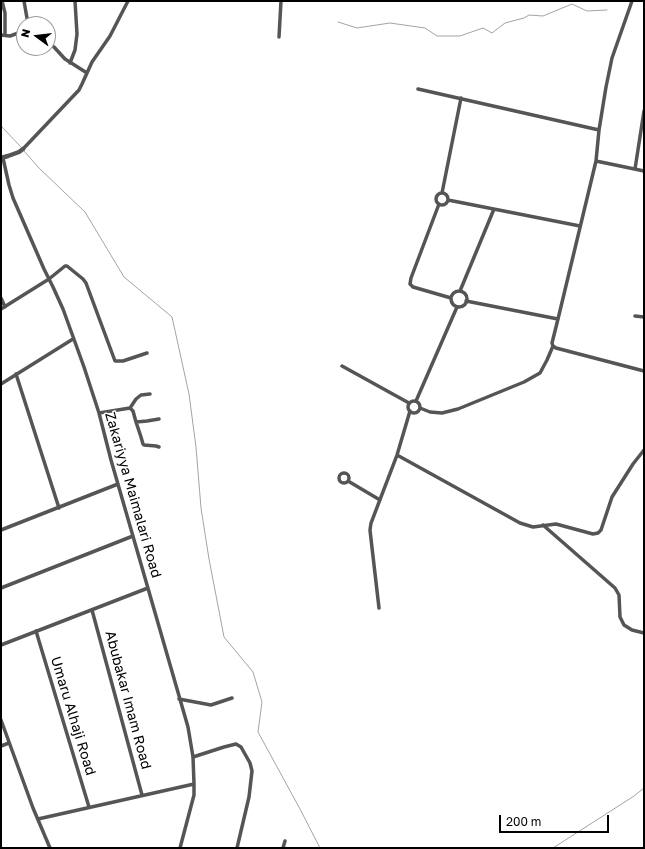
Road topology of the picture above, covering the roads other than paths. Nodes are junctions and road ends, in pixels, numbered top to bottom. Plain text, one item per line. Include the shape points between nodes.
1 (2, 1) edge
2 (24, 1) edge
3 (76, 1) edge
4 (128, 1) edge
5 (281, 1) edge
6 (632, 1) edge
7 (27, 16) edge
8 (16, 33) edge
9 (3, 35) edge
10 (279, 37) dead end
11 (56, 50) edge
12 (70, 63) junction
13 (87, 73) junction
14 (418, 89) dead end
15 (461, 98) junction
16 (644, 111) edge
17 (600, 130) junction
18 (21, 151) joint
19 (2, 158) edge
20 (596, 161) junction
21 (635, 169) junction
22 (644, 171) edge
23 (442, 193) junction
24 (448, 200) junction
25 (439, 204) junction
26 (494, 209) junction
27 (580, 226) junction
28 (49, 280) junction
29 (460, 291) junction
30 (1, 298) edge
31 (451, 298) junction
32 (466, 301) junction
33 (457, 307) junction
34 (3, 308) edge
35 (635, 316) dead end
36 (644, 318) edge
37 (558, 319) junction
38 (73, 339) junction
39 (553, 346) junction
40 (148, 353) dead end
41 (342, 366) dead end
42 (644, 371) edge
43 (16, 374) junction
44 (1, 384) edge
45 (150, 394) dead end
46 (416, 401) junction
47 (409, 403) junction
48 (130, 408) junction
49 (420, 408) junction
50 (410, 411) junction
51 (99, 413) junction
52 (159, 419) dead end
53 (136, 422) junction
54 (159, 447) dead end
55 (644, 450) edge
56 (397, 456) junction
57 (348, 481) dead end
58 (118, 484) junction
59 (380, 500) junction
60 (59, 508) junction
61 (543, 525) junction
62 (1, 530) edge
63 (133, 536) junction
64 (1, 588) edge
65 (148, 588) junction
66 (378, 608) dead end
67 (92, 610) junction
68 (36, 631) junction
69 (644, 633) edge
70 (1, 645) edge
71 (232, 698) dead end
72 (179, 699) junction
73 (1, 720) edge
74 (9, 743) junction
75 (1, 746) edge
76 (193, 757) junction
77 (194, 784) junction
78 (142, 795) junction
79 (89, 807) junction
80 (38, 818) junction
81 (285, 841) dead end
82 (50, 848) edge
83 (180, 848) edge
84 (237, 848) edge
85 (283, 848) edge

1 - 9 street via 5,13
2 - 7 street
3 - 12 street via 77,34
4 - 13 street
5 - 10 street
6 - 17 street via 612,58
8 - 9 street
11 - 12 street
12 - 13 street
13 - 18 street via 79,90
14 - 15 street
15 - 17 street
15 - 23 street
16 - 21 street
17 - 20 street
18 - 19 street
19 - 28 street, Zakariyya Maimalari Road via 9,185
20 - 21 street
20 - 27 street
21 - 22 street
23 - 24 street via 448,196
23 - 25 street via 436,198
24 - 25 street via 443,205
24 - 26 street
25 - 31 street via 410,284
26 - 27 street
26 - 29 street
27 - 37 street
28 - 34 street
28 - 38 street, Zakariyya Maimalari Road via 63,309
28 - 40 street via 65,266 83,279 115,361
29 - 31 street via 454,293
29 - 32 street via 467,298
30 - 34 street
31 - 33 street
32 - 33 street via 463,306
32 - 37 street
33 - 46 street
35 - 36 street
37 - 39 street
38 - 43 street
38 - 51 street, Zakariyya Maimalari Road
39 - 42 street
39 - 49 street via 540,374 524,382 458,409 442,413
41 - 47 street
43 - 44 street
43 - 60 street
45 - 48 street via 136,399
46 - 47 street
46 - 49 street
47 - 50 street
48 - 51 street
48 - 53 street
49 - 50 street via 415,412
50 - 56 street
51 - 58 street, Zakariyya Maimalari Road
52 - 53 street
53 - 54 street via 142,444
55 - 61 street via 612,497 602,529 598,533 593,534 556,524
56 - 59 street
56 - 61 street via 520,523 533,527
57 - 59 street
58 - 60 street
58 - 63 street, Zakariyya Maimalari Road
59 - 66 street via 370,530
60 - 62 street
61 - 69 street via 615,588 620,617 624,624 632,630
63 - 64 street
63 - 65 street, Zakariyya Maimalari Road
65 - 67 street
65 - 72 street, Zakariyya Maimalari Road
67 - 68 street
67 - 78 street, Abubakar Imam Road
68 - 70 street
68 - 79 street, Umaru Alhaji Road
71 - 72 street via 211,705
72 - 76 street, Zakariyya Maimalari Road via 188,727
73 - 74 street
74 - 75 street
74 - 80 street
76 - 77 street, Zakariyya Maimalari Road
76 - 84 street via 236,744 241,747 250,763 252,771 249,797
77 - 78 street
77 - 83 street, Zakariyya Maimalari Road via 194,795
78 - 79 street
79 - 80 street
80 - 82 street
81 - 85 street

